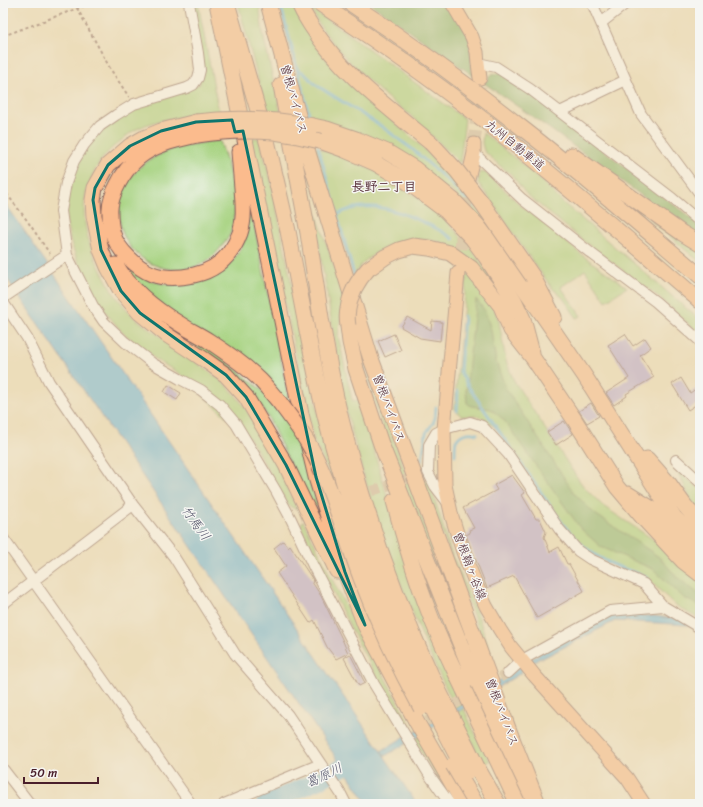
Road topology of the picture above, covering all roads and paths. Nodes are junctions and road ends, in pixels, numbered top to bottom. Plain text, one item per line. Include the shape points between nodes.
1 (92, 3) edge
2 (189, 3) edge
3 (213, 3) edge
4 (217, 3) edge
5 (227, 3) edge
6 (267, 3) edge
7 (299, 3) edge
8 (319, 3) edge
9 (350, 3) edge
10 (453, 3) edge
11 (592, 3) edge
12 (624, 3) edge
13 (77, 8) junction
14 (601, 24) junction
15 (3, 36) edge
16 (478, 63) junction
17 (448, 71) junction
18 (480, 78) tunnel mouth
19 (626, 80) junction
20 (134, 104) junction
21 (560, 112) junction
22 (196, 128) junction
23 (474, 148) joint
24 (468, 179) tunnel mouth
25 (3, 189) edge
26 (700, 194) edge
27 (700, 222) edge
28 (99, 236) junction
29 (700, 244) edge
30 (67, 255) junction
31 (54, 263) junction
32 (458, 273) tunnel mouth
33 (700, 276) edge
34 (5, 293) edge
35 (700, 301) edge
36 (3, 302) edge
37 (700, 341) edge
38 (533, 358) junction
39 (584, 375) junction
40 (615, 422) junction
41 (444, 429) junction
42 (381, 444) junction
43 (676, 460) dead end
44 (700, 482) edge
45 (617, 487) junction
46 (133, 505) junction
47 (700, 523) edge
48 (3, 538) edge
49 (700, 543) edge
50 (700, 557) edge
51 (700, 574) edge
52 (34, 581) junction
53 (3, 604) edge
54 (663, 606) junction
55 (365, 625) junction
56 (700, 628) edge
57 (523, 661) junction
58 (508, 673) tunnel mouth
59 (414, 729) tunnel mouth
60 (404, 733) junction
61 (320, 764) junction
62 (3, 769) edge
63 (30, 804) edge
64 (191, 804) edge
65 (224, 804) edge
66 (346, 804) edge
67 (450, 804) edge
68 (464, 804) edge
69 (476, 804) edge
70 (483, 804) edge
71 (498, 804) edge
72 (518, 804) edge
73 (525, 804) edge
74 (538, 804) edge
75 (644, 804) edge

1 - 13 path
2 - 20 street via 199,58 198,78 187,88
3 - 22 highway via 220,59 238,149 244,211 241,232 233,250 220,264 204,273 166,278 151,274 135,264 122,251 113,234 110,212 114,191 138,158 151,149
4 - 55 highway via 301,414 316,477 345,572
5 - 70 highway, bridge via 268,145 288,231 322,405 337,463 364,547 399,637 441,727
6 - 71 highway, bridge via 340,417 364,501 394,587 431,675
6 - 74 highway, 曽根バイパス via 308,153 370,356
7 - 39 highway, bridge via 319,37 338,61 430,143 457,171 482,203 533,277
8 - 35 highway, 九州自動車道 via 401,59 504,136
9 - 17 highway, 九州自動車道
10 - 16 main road via 472,37
11 - 14 street
12 - 14 street
13 - 15 path
13 - 20 path via 111,70
14 - 19 street
16 - 18 main road
16 - 21 street via 496,67
17 - 29 highway
17 - 33 highway, 九州自動車道 via 590,182
19 - 21 street
19 - 26 street via 641,114
20 - 30 street via 100,126 74,161 66,183 61,211
21 - 27 street
22 - 28 highway via 161,131 144,138 108,165 95,188 93,200
22 - 38 highway, bridge via 216,132 274,132 320,141 375,163 406,181 446,211 486,257 514,300 523,319
22 - 39 highway, bridge via 216,120 271,120 313,126 387,152 415,169 453,200 477,225 507,263
23 - 24 main road
23 - 37 street via 522,199 656,302
25 - 31 path
28 - 55 highway via 108,267 121,291 140,314 166,335 226,375 246,397 286,465
28 - 69 highway, bridge via 119,270 133,287 151,304 208,340 260,380 302,433 324,475 361,578 406,680
30 - 31 street
30 - 60 street via 104,322 152,363 201,390 220,405 236,424 295,518 313,566 374,684
31 - 34 street
32 - 41 main road, 曽根鞘ヶ谷線
36 - 46 street via 27,338 49,382
38 - 42 highway, bridge via 511,330 501,306 483,283 471,268 450,253 413,246 385,257 368,269 361,278 347,311 356,369
38 - 45 highway
39 - 40 highway
40 - 47 highway
40 - 49 highway via 674,517
41 - 54 street via 470,422 482,426 508,454 559,529 578,551 590,560 644,584
41 - 57 main road, 曽根鞘ヶ谷線 via 445,485 463,552 486,606
42 - 72 highway, bridge via 403,533 429,612
42 - 73 highway
43 - 44 street
45 - 50 highway via 657,512 691,551
45 - 51 highway via 683,561
46 - 52 street
46 - 61 street via 174,556 236,654 288,715
48 - 52 street
52 - 53 street
52 - 64 street
54 - 56 street
54 - 57 street via 610,611
55 - 68 highway
57 - 58 street
57 - 75 main road, 曽根鞘ヶ谷線 via 627,778
59 - 60 street
60 - 67 street
61 - 65 street
61 - 66 street
62 - 63 street

